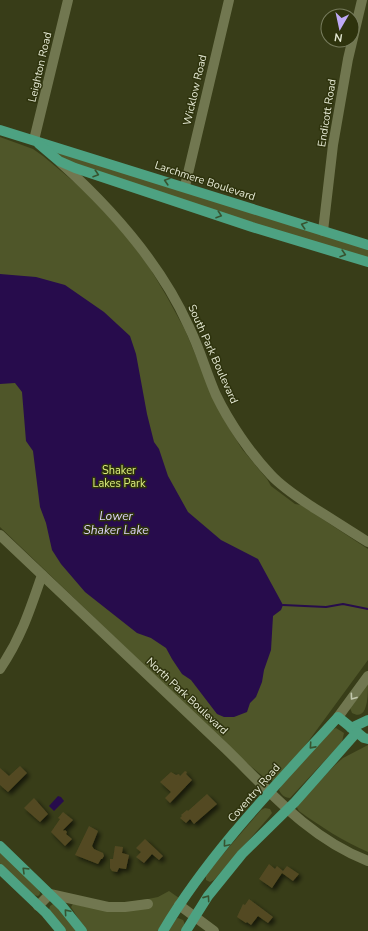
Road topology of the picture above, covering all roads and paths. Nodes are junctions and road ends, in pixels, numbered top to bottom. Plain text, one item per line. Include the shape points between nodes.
1 (68, 0) edge
2 (228, 0) edge
3 (362, 0) edge
4 (0, 130) edge
5 (34, 140) junction
6 (59, 161) junction
7 (116, 165) junction
8 (113, 180) junction
9 (185, 186) junction
10 (322, 231) junction
11 (368, 245) edge
12 (368, 262) edge
13 (0, 535) edge
14 (368, 542) edge
15 (42, 575) junction
16 (0, 669) edge
17 (368, 676) edge
18 (338, 717) junction
19 (367, 719) edge
20 (354, 730) junction
21 (368, 739) edge
22 (269, 793) junction
23 (287, 809) junction
24 (0, 846) edge
25 (368, 861) edge
26 (0, 870) edge
27 (50, 894) junction
28 (148, 904) dead end
29 (179, 905) junction
30 (38, 906) junction
31 (195, 917) junction
32 (61, 931) edge
33 (82, 931) edge
34 (163, 931) edge
35 (186, 931) edge
36 (214, 931) edge

1 - 5 street, Leighton Road
2 - 9 street, Wicklow Road
3 - 10 street, Endicott Road via 345,74
4 - 5 main road, Larchmere Boulevard
5 - 6 main road, South Park Boulevard
5 - 7 main road, Larchmere Boulevard
6 -> 8 main road
6 - 14 street, South Park Boulevard via 112,213 170,291 189,327 228,417 254,455 286,489
7 - 8 main road
9 -> 7 main road, Larchmere Boulevard
8 -> 12 main road
10 -> 9 main road, Larchmere Boulevard
10 - 11 main road, Larchmere Boulevard
13 - 15 street, North Park Boulevard
15 - 16 street via 27,619
15 - 22 street, North Park Boulevard
17 -> 18 street, Coventry Road
18 - 20 main road
18 -> 22 main road, Coventry Road
19 - 20 street
20 - 21 main road
20 - 23 main road
22 - 23 street, North Park Boulevard
22 -> 29 main road, Coventry Road via 206,867
23 - 25 street, North Park Boulevard via 321,836
31 -> 23 main road via 208,896 242,854
27 -> 24 main road
26 - 30 main road
27 - 28 street via 108,907
27 - 30 street
33 -> 27 main road
29 - 31 street
29 - 34 main road, Coventry Road
30 - 32 main road
31 - 35 main road
31 - 36 street

